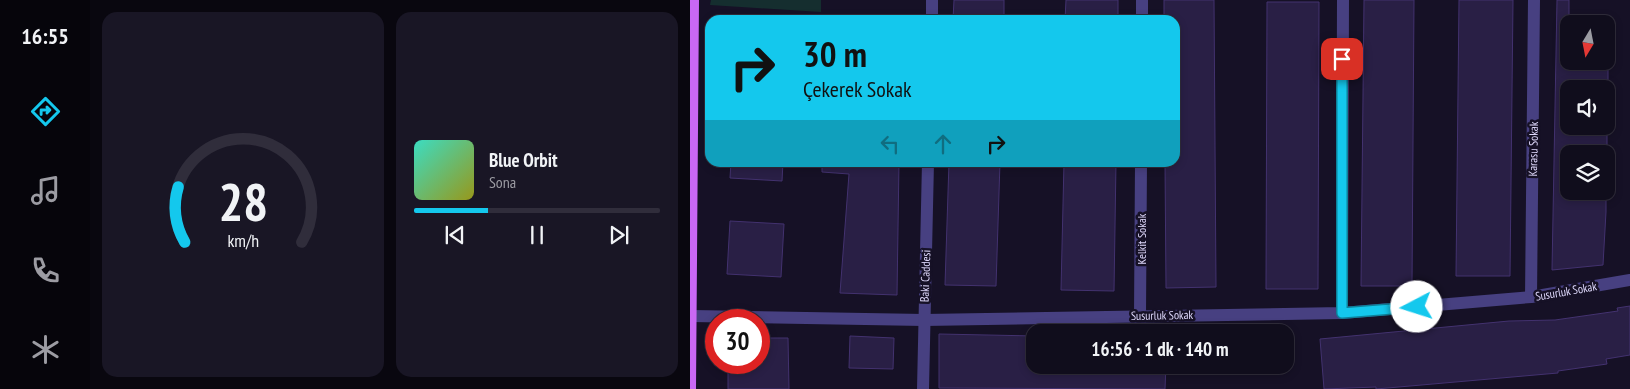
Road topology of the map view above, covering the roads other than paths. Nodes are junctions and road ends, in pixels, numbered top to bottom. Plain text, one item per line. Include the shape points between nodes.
1 (693, 0) edge
2 (932, 0) edge
3 (1142, 0) edge
4 (1343, 0) edge
5 (1534, 0) edge
6 (932, 15) edge
7 (1142, 15) edge
8 (928, 167) edge
9 (1141, 167) edge
10 (1630, 280) edge
11 (1531, 297) junction
12 (1342, 313) junction
13 (1140, 315) junction
14 (692, 316) junction
15 (924, 320) junction
16 (690, 389) edge
17 (923, 389) edge

1 - 14 main road
2 - 6 street
3 - 7 street
4 - 12 street
5 - 11 street, Karasu Sokak
8 - 15 street, Baki Caddesi
9 - 13 street, Kelkit Sokak
10 - 11 street, Susurluk Sokak
11 - 12 street, Susurluk Sokak
12 - 13 street, Susurluk Sokak
13 - 15 street, Susurluk Sokak
14 - 15 street, Susurluk Sokak
14 - 16 main road
15 - 17 street, Baki Caddesi

